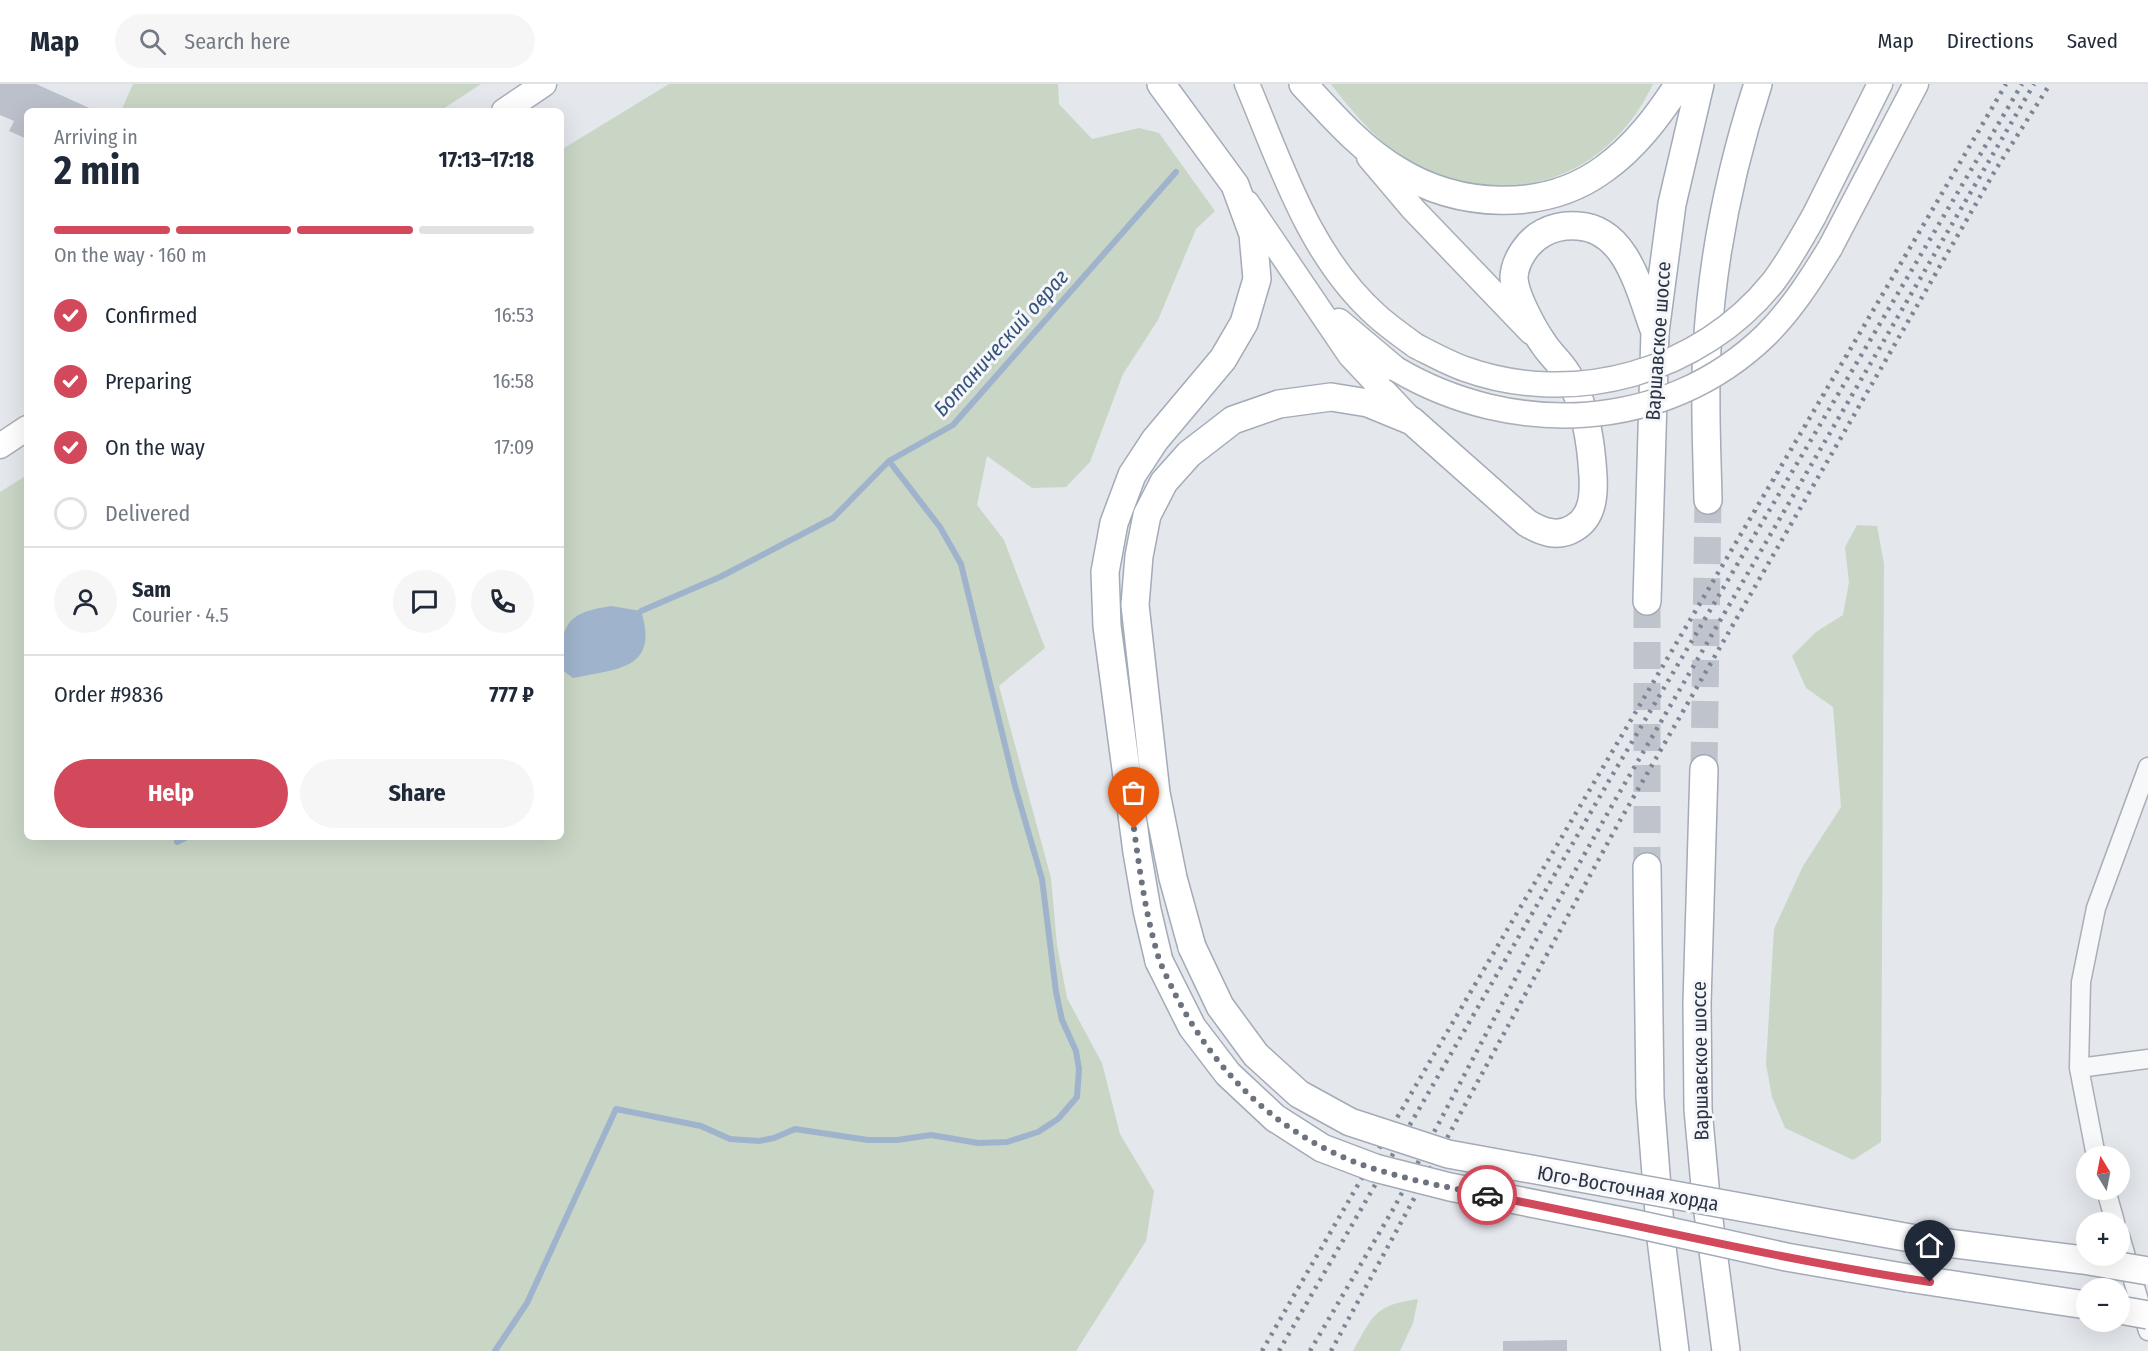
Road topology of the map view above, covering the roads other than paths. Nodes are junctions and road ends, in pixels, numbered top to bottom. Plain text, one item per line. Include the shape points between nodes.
1 (544, 84) edge
2 (1161, 84) edge
3 (1247, 84) edge
4 (1303, 84) edge
5 (1678, 84) edge
6 (1700, 84) edge
7 (1758, 84) edge
8 (1880, 84) edge
9 (1916, 84) edge
10 (508, 108) edge
11 (1351, 135) junction
12 (1235, 184) junction
13 (1296, 275) junction
14 (1655, 332) junction
15 (1543, 344) junction
16 (1412, 421) junction
17 (24, 430) edge
18 (0, 446) edge
19 (1708, 500) tunnel mouth
20 (1647, 601) tunnel mouth
21 (2148, 767) edge
22 (1704, 769) tunnel mouth
23 (1647, 867) tunnel mouth
24 (2148, 1059) edge
25 (2079, 1068) junction
26 (2094, 1146) edge
27 (2129, 1266) edge
28 (2148, 1271) edge
29 (2076, 1303) edge
30 (2130, 1312) edge
31 (2148, 1315) edge
32 (2148, 1331) edge
33 (1727, 1344) edge
34 (1675, 1351) edge

1 - 10 street
2 - 12 main road, Юго-Восточная хорда
3 - 8 street, bridge via 1319,245 1376,315 1416,346 1466,369 1523,382 1580,384 1651,369 1701,344 1743,312 1772,283 1814,216
4 - 11 main road
5 - 11 main road via 1646,129 1602,171 1581,183 1528,198 1474,199 1431,188 1396,170
6 - 14 main road, Варшавское шоссе via 1672,204
7 - 19 main road via 1724,213 1711,300 1707,352
9 - 13 street, bridge via 1830,248 1794,305 1744,354 1689,387 1635,407 1583,416 1519,414 1488,408 1422,385 1341,324
11 - 15 street via 1413,209
12 - 13 street
12 - 29 main road, Юго-Восточная хорда, bridge via 1253,234 1257,279 1244,323 1223,359 1155,440 1132,475 1114,523 1105,572 1107,626 1147,910 1159,960 1192,1027 1228,1074 1275,1118 1322,1148 1375,1168 1786,1257
13 - 16 street via 1350,355
14 - 15 main road, Юго-Восточная хорда via 1626,259 1613,240 1588,226 1570,225 1554,228 1530,242 1516,266 1517,293
14 - 20 main road, Варшавское шоссе
15 - 16 main road, Юго-Восточная хорда via 1570,379 1587,423 1592,503 1588,514 1567,532 1553,534 1527,523
16 - 28 main road, Юго-Восточная хорда, bridge via 1368,403 1331,397 1279,404 1233,420 1189,454 1164,482 1148,515 1139,556 1135,605 1156,793 1192,946 1220,1006 1256,1055 1299,1094 1350,1122 1468,1158 1916,1239
17 - 18 street
21 - 25 street via 2096,908 2081,982
22 - 33 main road, Варшавское шоссе via 1698,1109
23 - 34 main road via 1650,1097
24 - 25 street
25 - 26 street
27 - 32 street
30 - 31 main road, bridge

